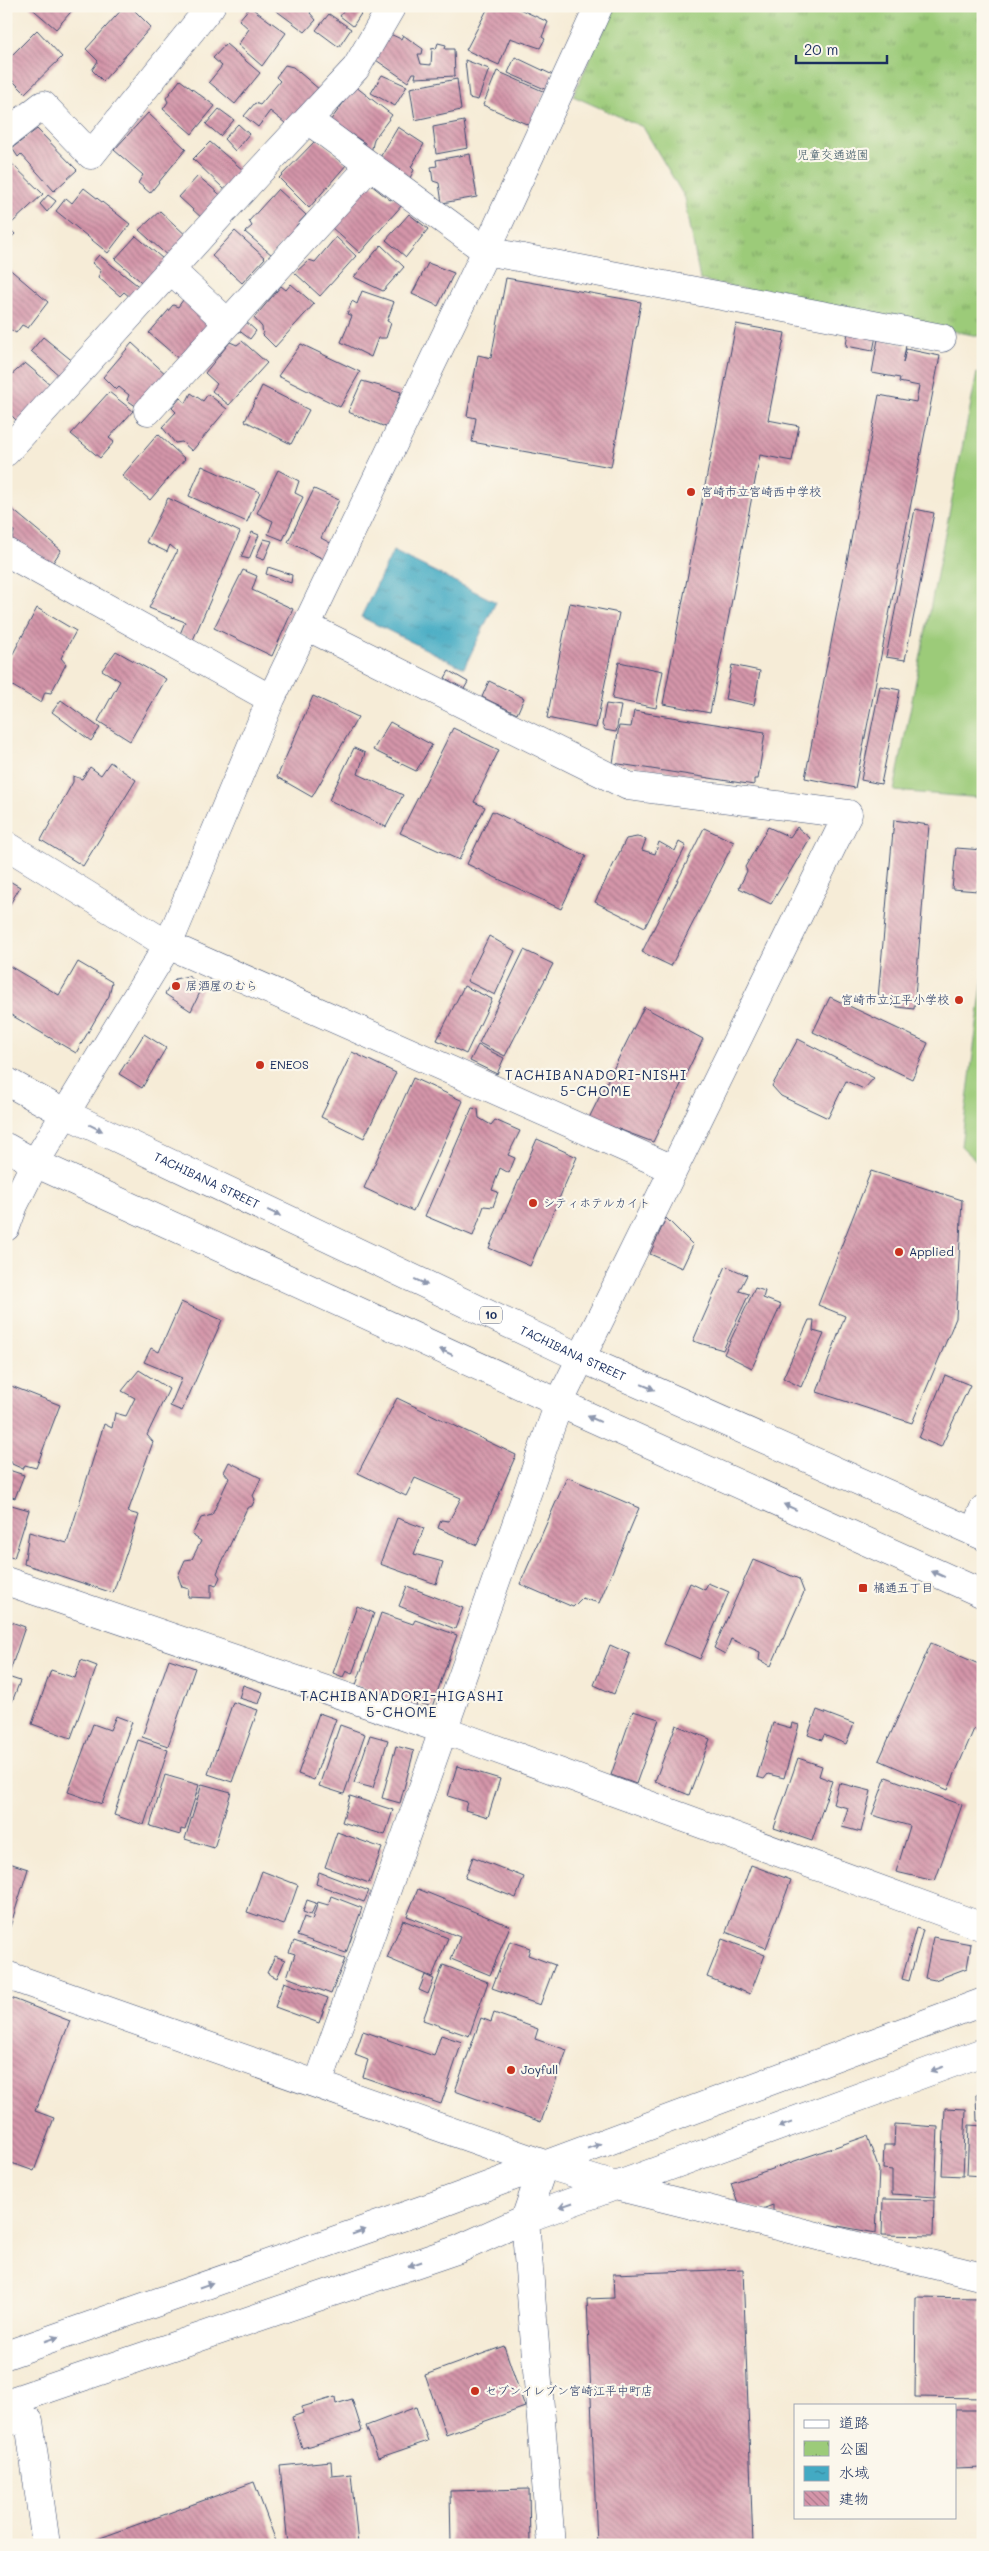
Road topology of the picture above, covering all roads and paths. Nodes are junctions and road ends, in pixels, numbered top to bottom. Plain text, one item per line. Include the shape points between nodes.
1 (211, 6) edge
2 (392, 6) edge
3 (600, 6) edge
4 (308, 120) junction
5 (6, 134) edge
6 (370, 166) junction
7 (486, 251) junction
8 (171, 270) junction
9 (228, 323) junction
10 (942, 338) dead end
11 (148, 412) dead end
12 (6, 452) edge
13 (6, 552) edge
14 (306, 626) junction
15 (271, 698) junction
16 (6, 845) edge
17 (168, 946) junction
18 (6, 1081) edge
19 (64, 1113) junction
20 (6, 1147) edge
21 (35, 1163) junction
22 (673, 1169) junction
23 (6, 1227) edge
24 (581, 1358) junction
25 (559, 1404) junction
26 (980, 1526) edge
27 (6, 1581) edge
28 (983, 1594) edge
29 (444, 1730) junction
30 (983, 1927) edge
31 (6, 1974) edge
32 (983, 2002) edge
33 (983, 2052) edge
34 (318, 2084) junction
35 (544, 2164) junction
36 (618, 2187) junction
37 (525, 2220) junction
38 (983, 2276) edge
39 (6, 2355) edge
40 (6, 2403) edge
41 (6, 2419) edge
42 (46, 2545) edge
43 (551, 2545) edge

1 - 5 main road via 91,155 43,104
2 - 4 main road via 356,68
3 - 7 main road
4 - 6 main road
4 - 8 main road
6 - 7 main road
6 - 9 main road
7 - 10 main road
7 - 14 main road
8 - 9 main road
8 - 12 main road
9 - 11 main road
13 - 15 main road
14 - 15 main road
14 - 22 main road via 628,786 848,814
15 - 17 main road
16 - 17 main road
17 - 19 main road
17 - 22 main road
18 - 19 main road, TACHIBANA STREET / 10
19 - 21 main road
19 -> 24 main road, TACHIBANA STREET / 10
20 - 21 main road
21 - 23 main road
25 -> 21 main road
22 - 24 main road
24 - 25 main road
24 -> 26 main road, TACHIBANA STREET / 10
28 -> 25 main road
25 - 29 main road
27 - 29 main road
29 - 30 main road
29 - 34 main road
31 - 34 main road
35 -> 32 main road
33 -> 36 main road
34 - 35 main road
35 - 36 main road
35 - 37 main road
39 -> 35 main road
36 -> 37 main road
36 - 38 main road
37 -> 40 main road via 459,2249
37 - 43 main road
41 - 42 main road via 29,2421

